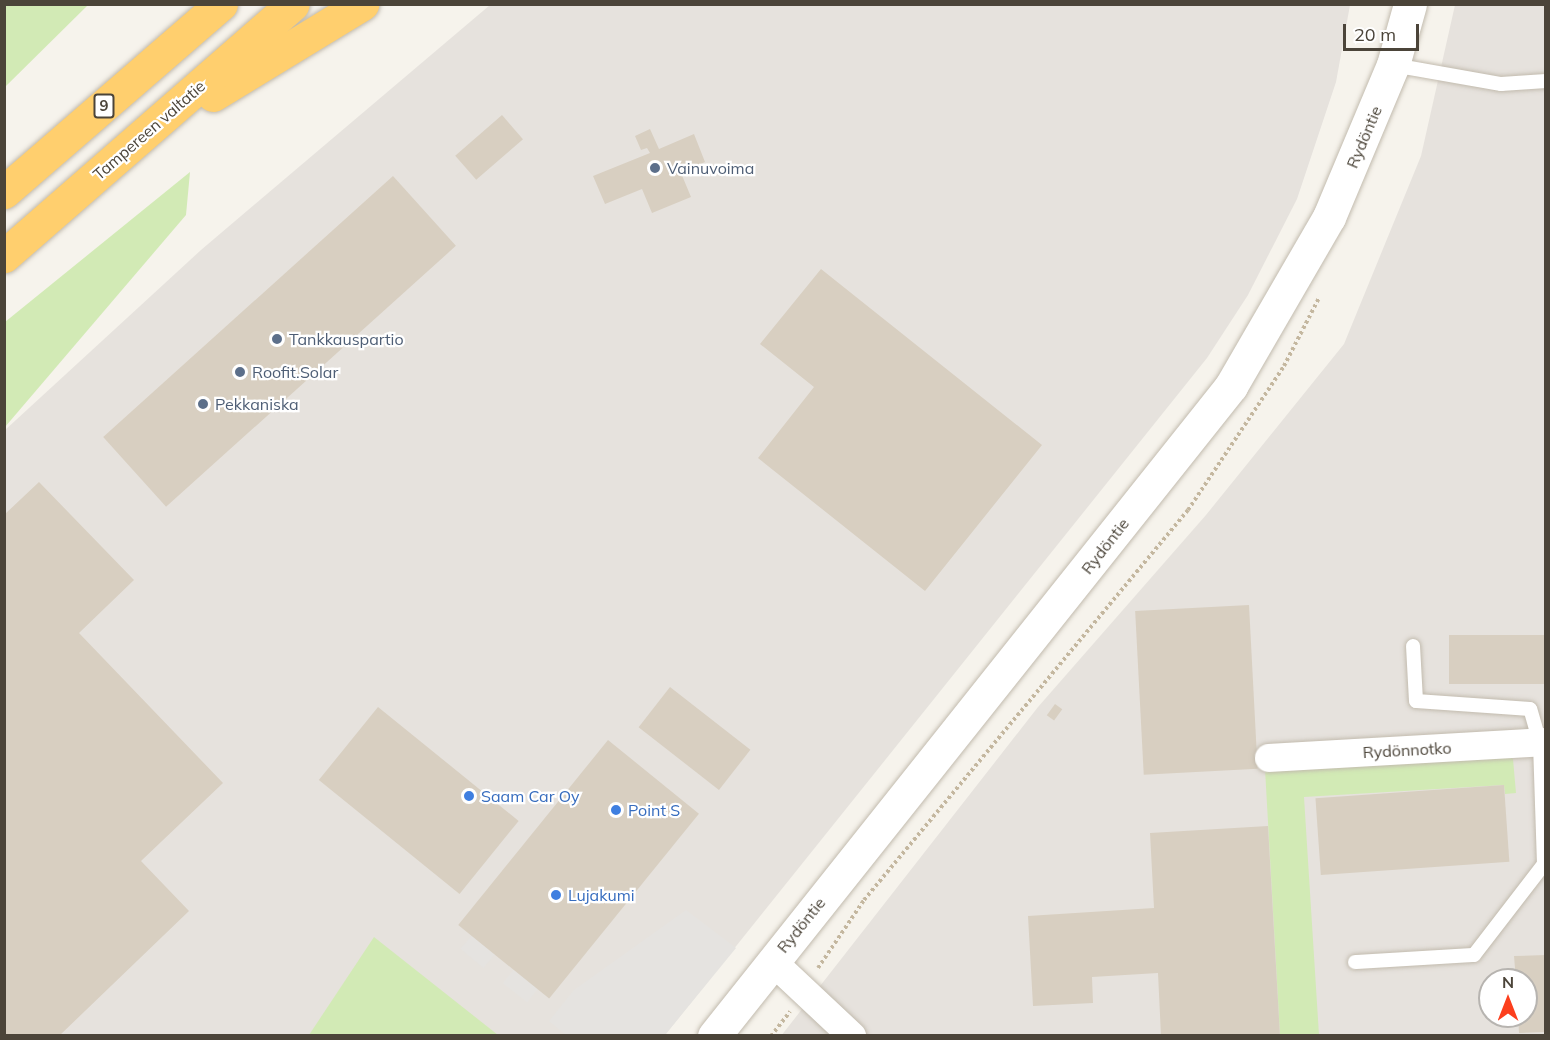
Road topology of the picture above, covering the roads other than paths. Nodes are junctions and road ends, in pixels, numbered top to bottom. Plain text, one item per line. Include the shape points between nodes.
1 (293, 4) edge
2 (362, 4) edge
3 (1410, 4) edge
4 (214, 10) edge
5 (1394, 65) junction
6 (1545, 81) edge
7 (136, 140) junction
8 (4, 192) edge
9 (4, 256) edge
10 (1413, 646) dead end
11 (1543, 742) edge
12 (1269, 758) dead end
13 (772, 961) junction
14 (1354, 962) dead end
15 (714, 1035) edge
16 (852, 1035) edge

1 - 7 highway, Tampereen valtatie
2 - 7 highway
3 - 5 street, Rydöntie
4 - 8 highway, 9
5 - 6 lane via 1501,84
5 - 13 street, Rydöntie via 1329,217 1231,386
7 - 9 highway, Tampereen valtatie
10 - 11 lane via 1416,701 1530,709
11 - 12 street, Rydönnotko
11 - 14 lane via 1544,864 1474,955
13 - 15 street, Rydöntie
13 - 16 street

